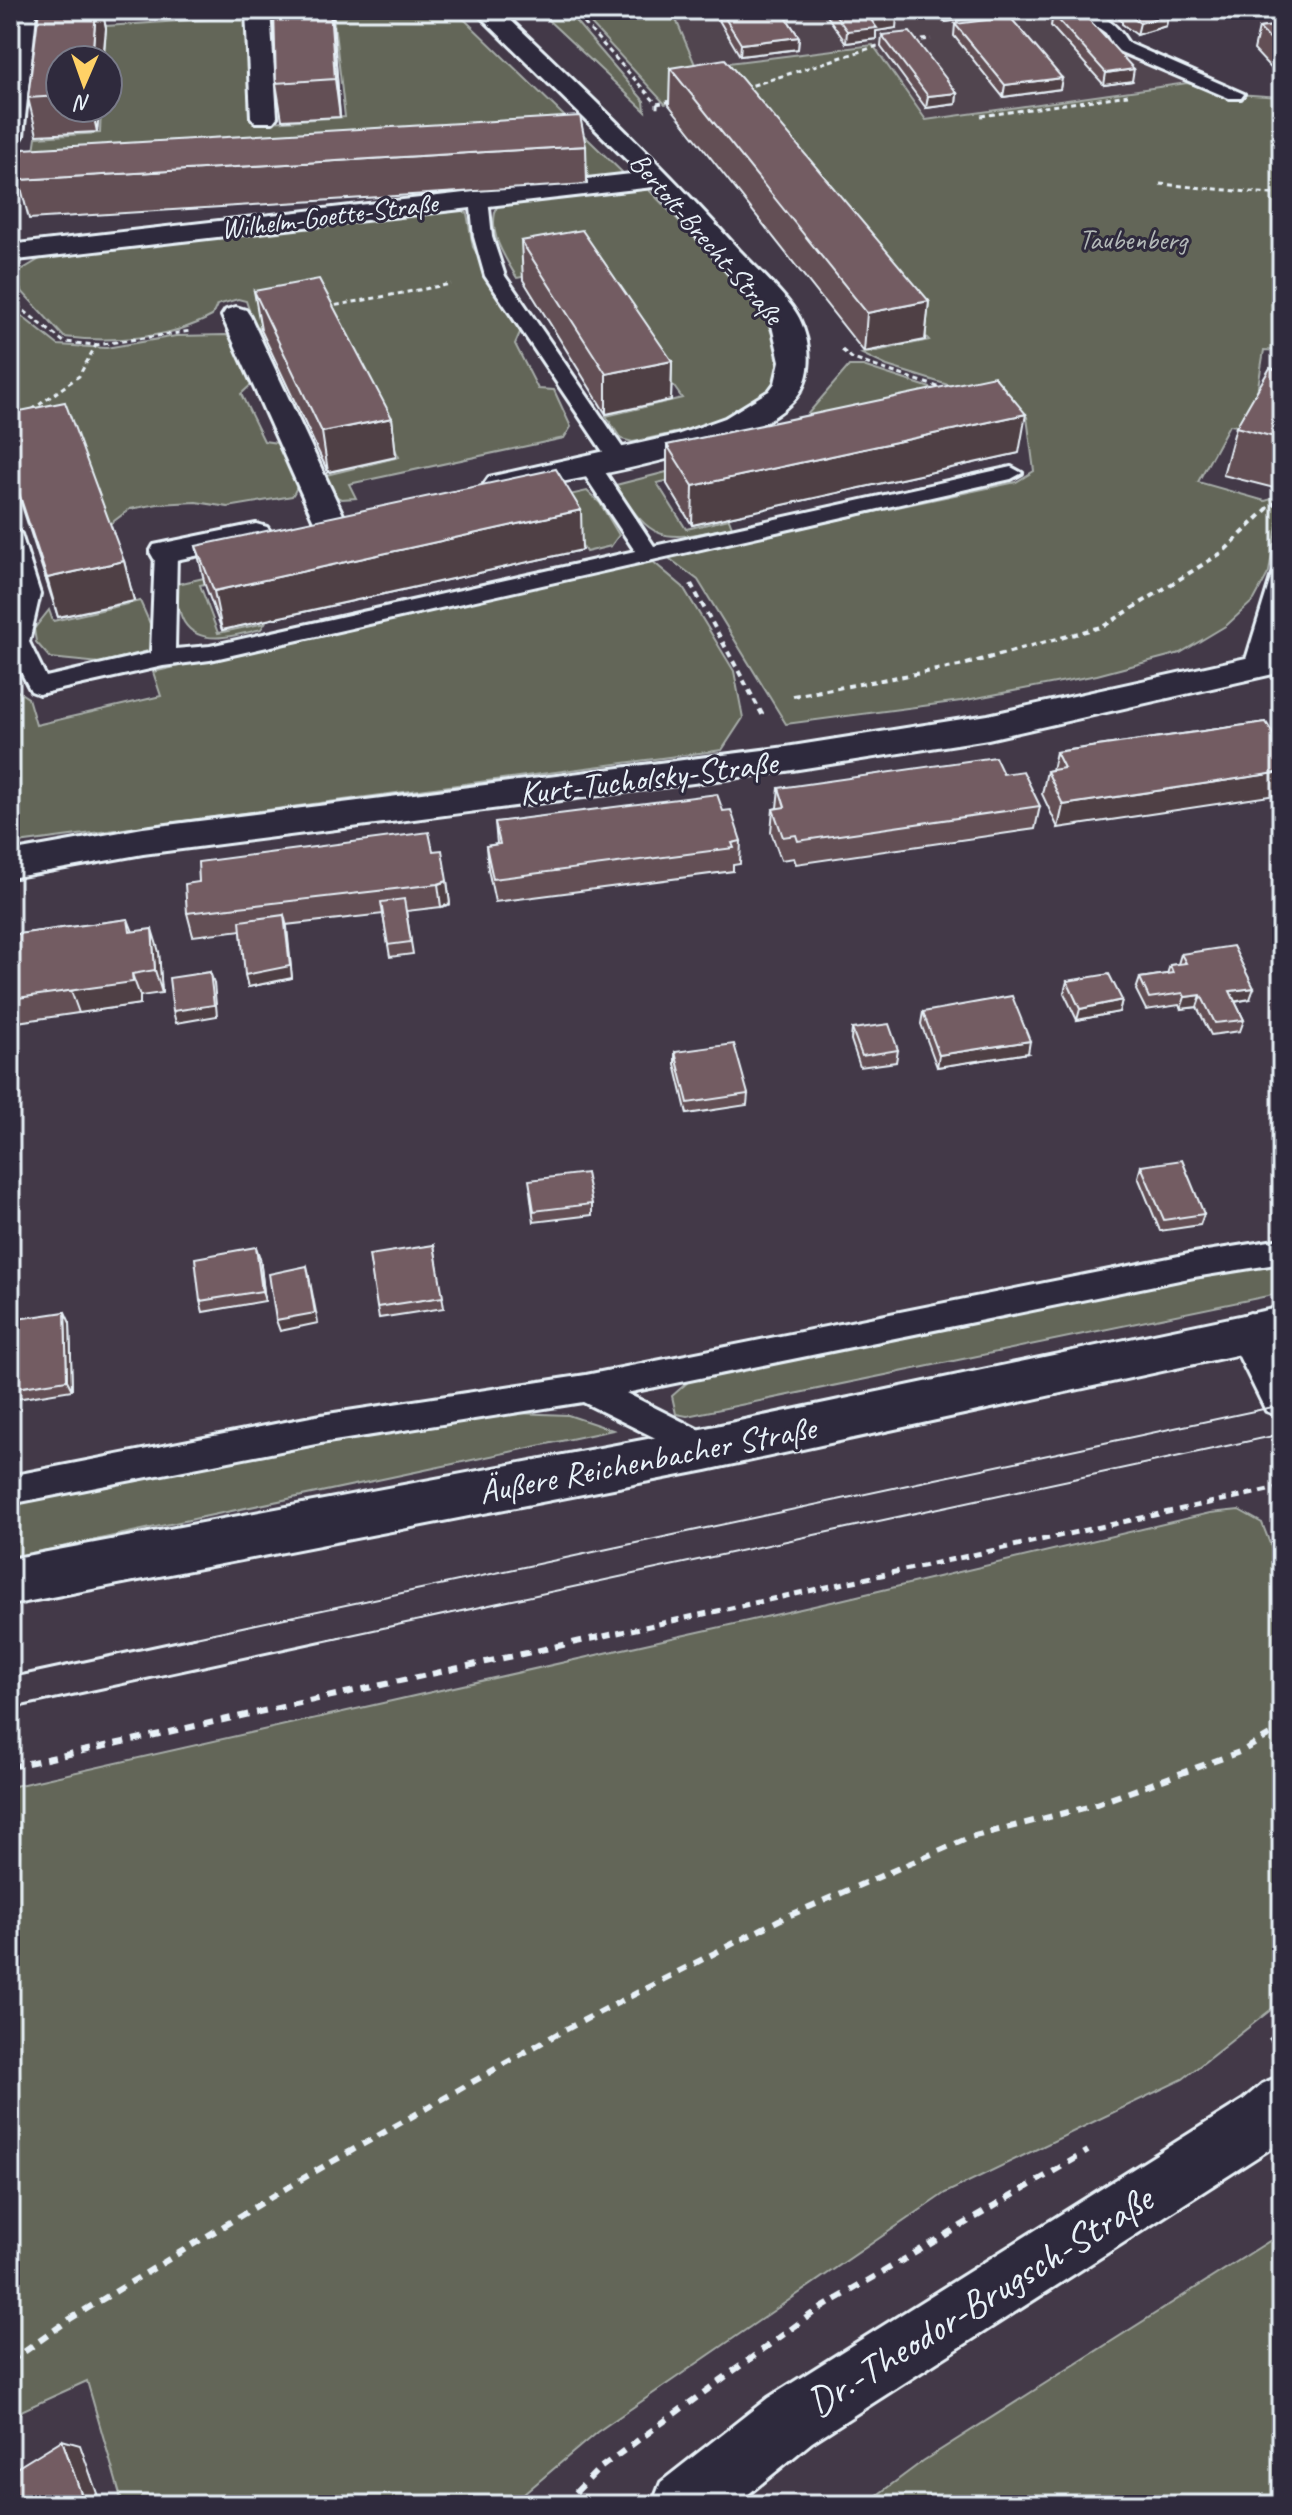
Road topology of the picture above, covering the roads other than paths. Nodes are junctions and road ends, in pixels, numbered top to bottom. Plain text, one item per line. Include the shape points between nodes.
1 (258, 10) edge
2 (486, 10) edge
3 (1081, 10) edge
4 (55, 13) edge
5 (17, 16) edge
6 (1235, 94) dead end
7 (264, 117) dead end
8 (10, 136) edge
9 (660, 178) junction
10 (479, 198) junction
11 (12, 256) edge
12 (236, 316) dead end
13 (620, 460) junction
14 (589, 465) junction
15 (1011, 473) dead end
16 (472, 490) edge
17 (363, 512) edge
18 (308, 523) junction
19 (10, 534) edge
20 (166, 552) joint
21 (648, 554) junction
22 (1282, 578) edge
23 (163, 658) junction
24 (1269, 664) edge
25 (10, 865) edge
26 (1282, 1251) edge
27 (1266, 1329) edge
28 (586, 1388) junction
29 (1282, 1397) edge
30 (706, 1449) junction
31 (10, 1490) edge
32 (10, 1582) edge
33 (1282, 2104) edge
34 (684, 2505) edge

1 - 7 street
2 - 9 street, Bertolt-Brecht-Straße
3 - 6 lane via 1112,30 1122,46
4 - 5 street
5 - 8 street
9 - 10 street, Wilhelm-Goette-Straße
9 - 13 street, Bertolt-Brecht-Straße via 785,319 795,361 790,384 780,397 736,425
10 - 11 street, Wilhelm-Goette-Straße
10 - 13 lane via 495,276
12 - 18 street
13 - 14 street, Bertolt-Brecht-Straße
14 - 16 street, Bertolt-Brecht-Straße
14 - 21 lane
15 - 21 lane
17 - 18 street
18 - 20 street
19 - 23 lane via 29,594 17,642 39,686
20 - 23 lane
21 - 23 lane via 210,653
22 - 24 lane
24 - 25 street, Kurt-Tucholsky-Straße via 957,732 786,759 143,841
26 - 28 lane
27 - 29 street
27 - 30 street, Äußere Reichenbacher Straße
28 - 30 lane
28 - 31 lane via 321,1429
30 - 32 street, Äußere Reichenbacher Straße
33 - 34 street, Dr.-Theodor-Brugsch-Straße via 790,2420

